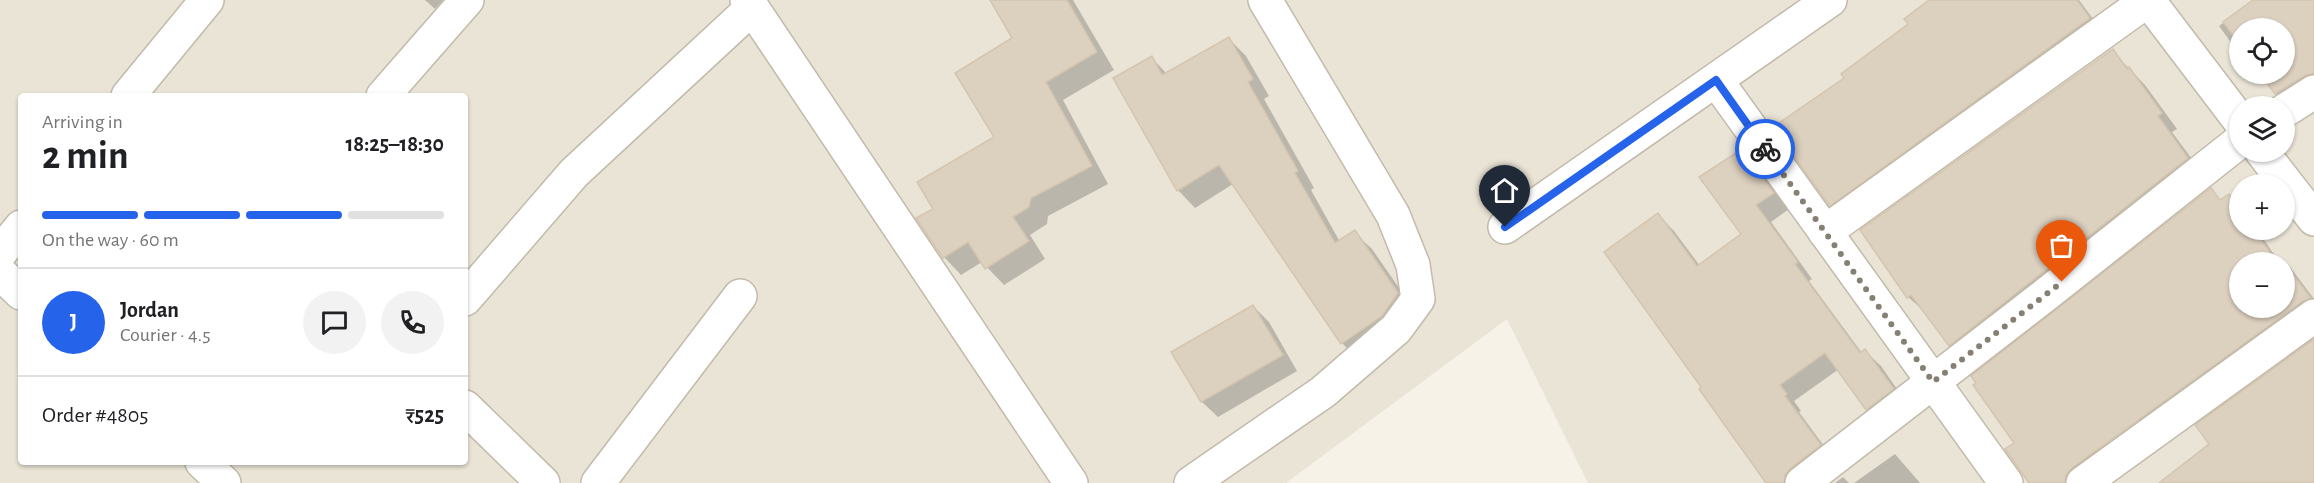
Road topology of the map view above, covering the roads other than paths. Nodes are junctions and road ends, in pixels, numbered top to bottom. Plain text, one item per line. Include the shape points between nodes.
1 (207, 0) edge
2 (467, 0) edge
3 (1265, 0) edge
4 (1830, 0) edge
5 (2148, 0) edge
6 (750, 4) edge
7 (1716, 80) junction
8 (2314, 92) edge
9 (137, 93) edge
10 (386, 93) edge
11 (2295, 104) edge
12 (2229, 107) edge
13 (2229, 150) edge
14 (2270, 162) edge
15 (2314, 219) edge
16 (1505, 227) dead end
17 (18, 231) edge
18 (1825, 232) junction
19 (0, 253) edge
20 (0, 273) edge
21 (18, 290) edge
22 (468, 296) edge
23 (741, 296) dead end
24 (2314, 316) edge
25 (1933, 382) junction
26 (468, 410) edge
27 (205, 465) edge
28 (224, 483) edge
29 (543, 483) edge
30 (598, 483) edge
31 (1071, 483) edge
32 (1191, 483) edge
33 (1802, 483) edge
34 (2006, 483) edge
35 (2083, 483) edge

1 - 9 street
2 - 10 street
3 - 32 street via 1393,215 1413,265 1418,298 1396,329 1323,392
4 - 7 street
5 - 12 street
5 - 18 street
6 - 22 street via 574,173
6 - 31 street
7 - 16 street
7 - 18 street
8 - 11 street
13 - 25 street
14 - 15 street
17 - 19 street
18 - 25 street
20 - 21 street
23 - 30 street
24 - 35 street
25 - 33 street
25 - 34 street
26 - 29 street
27 - 28 street

